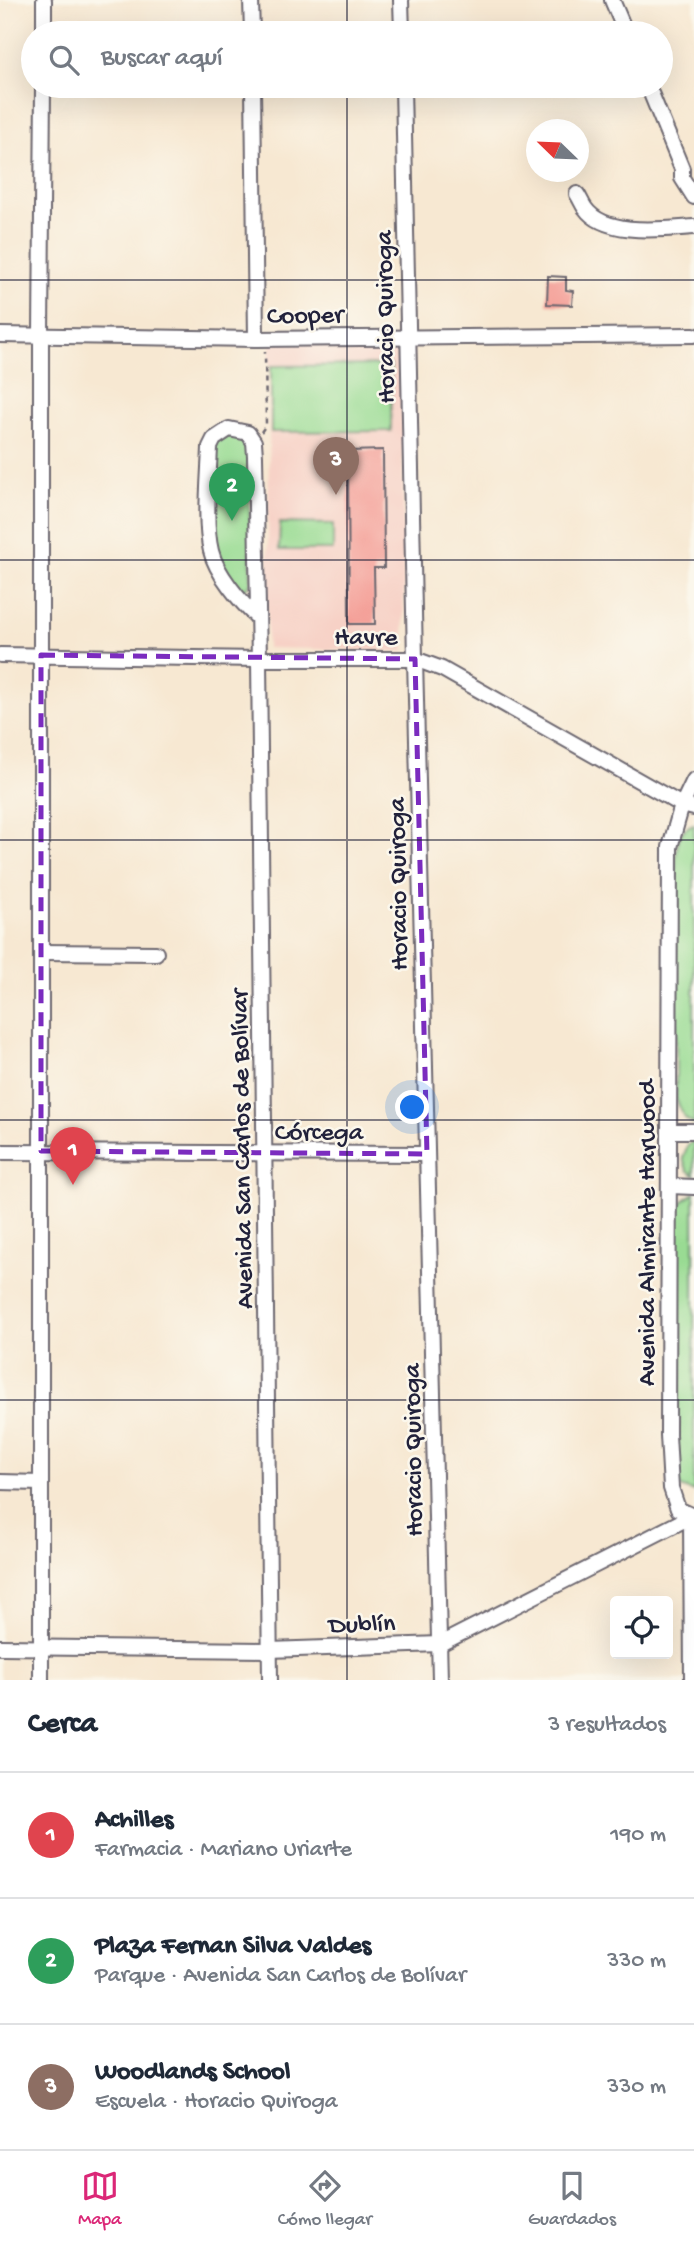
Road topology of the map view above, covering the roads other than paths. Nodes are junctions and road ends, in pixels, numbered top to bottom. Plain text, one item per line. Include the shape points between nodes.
1 (44, 0) edge
2 (251, 0) edge
3 (401, 0) edge
4 (612, 0) edge
5 (44, 21) edge
6 (252, 21) edge
7 (402, 21) edge
8 (621, 21) edge
9 (43, 98) edge
10 (253, 98) edge
11 (403, 98) edge
12 (654, 98) edge
13 (688, 173) edge
14 (577, 194) dead end
15 (694, 197) edge
16 (694, 227) edge
17 (0, 335) edge
18 (41, 335) junction
19 (694, 335) edge
20 (408, 336) junction
21 (261, 339) junction
22 (258, 618) junction
23 (0, 655) edge
24 (41, 655) junction
25 (415, 659) junction
26 (259, 660) junction
27 (694, 780) edge
28 (688, 806) edge
29 (41, 952) junction
30 (156, 953) dead end
31 (670, 1131) junction
32 (694, 1131) edge
33 (0, 1152) edge
34 (41, 1152) junction
35 (264, 1154) junction
36 (428, 1154) junction
37 (670, 1186) junction
38 (694, 1186) edge
39 (0, 1482) edge
40 (41, 1483) junction
41 (693, 1515) edge
42 (440, 1644) junction
43 (0, 1647) edge
44 (41, 1647) junction
45 (269, 1650) junction
46 (41, 1680) edge
47 (270, 1680) edge
48 (440, 1680) edge
49 (692, 1680) edge

1 - 5 street
2 - 6 street
3 - 7 street
4 - 8 street
9 - 18 street
10 - 21 street
11 - 20 street, Horacio Quiroga
12 - 13 street
13 - 15 street via 682,178
14 - 16 street via 586,210 614,226 650,230
17 - 18 street, Cooper
18 - 21 street, Cooper
18 - 24 street
19 - 20 street, Cooper
20 - 21 street, Cooper
20 - 25 street, Horacio Quiroga
22 - 22 street, Avenida San Carlos de Bolívar via 254,442 248,433 229,429 210,447 208,537 217,566 243,606
22 - 26 street, Avenida San Carlos de Bolívar
23 - 24 street, Havre
24 - 26 street, Havre
24 - 29 street
25 - 26 street, Havre
25 - 28 street, Havre via 442,669
25 - 36 street, Horacio Quiroga
26 - 35 street, Avenida San Carlos de Bolívar
27 - 28 street, Avenida Almirante Harwood
28 - 31 street, Avenida Almirante Harwood via 670,847
29 - 30 street
29 - 34 street
31 - 32 street
31 - 37 street, Avenida Almirante Harwood
33 - 34 street, Córcega
34 - 35 street, Córcega
34 - 40 street
35 - 36 street, Córcega
35 - 45 street, Avenida San Carlos de Bolívar
36 - 42 street, Horacio Quiroga
37 - 38 street
37 - 41 street, Avenida Almirante Harwood via 671,1488 678,1509
39 - 40 street
40 - 44 street
41 - 42 street, Dublín
41 - 49 street
42 - 45 street, Dublín
42 - 48 street, Horacio Quiroga
43 - 44 street, Dublín
44 - 45 street, Dublín
44 - 46 street
45 - 47 street, Avenida San Carlos de Bolívar

